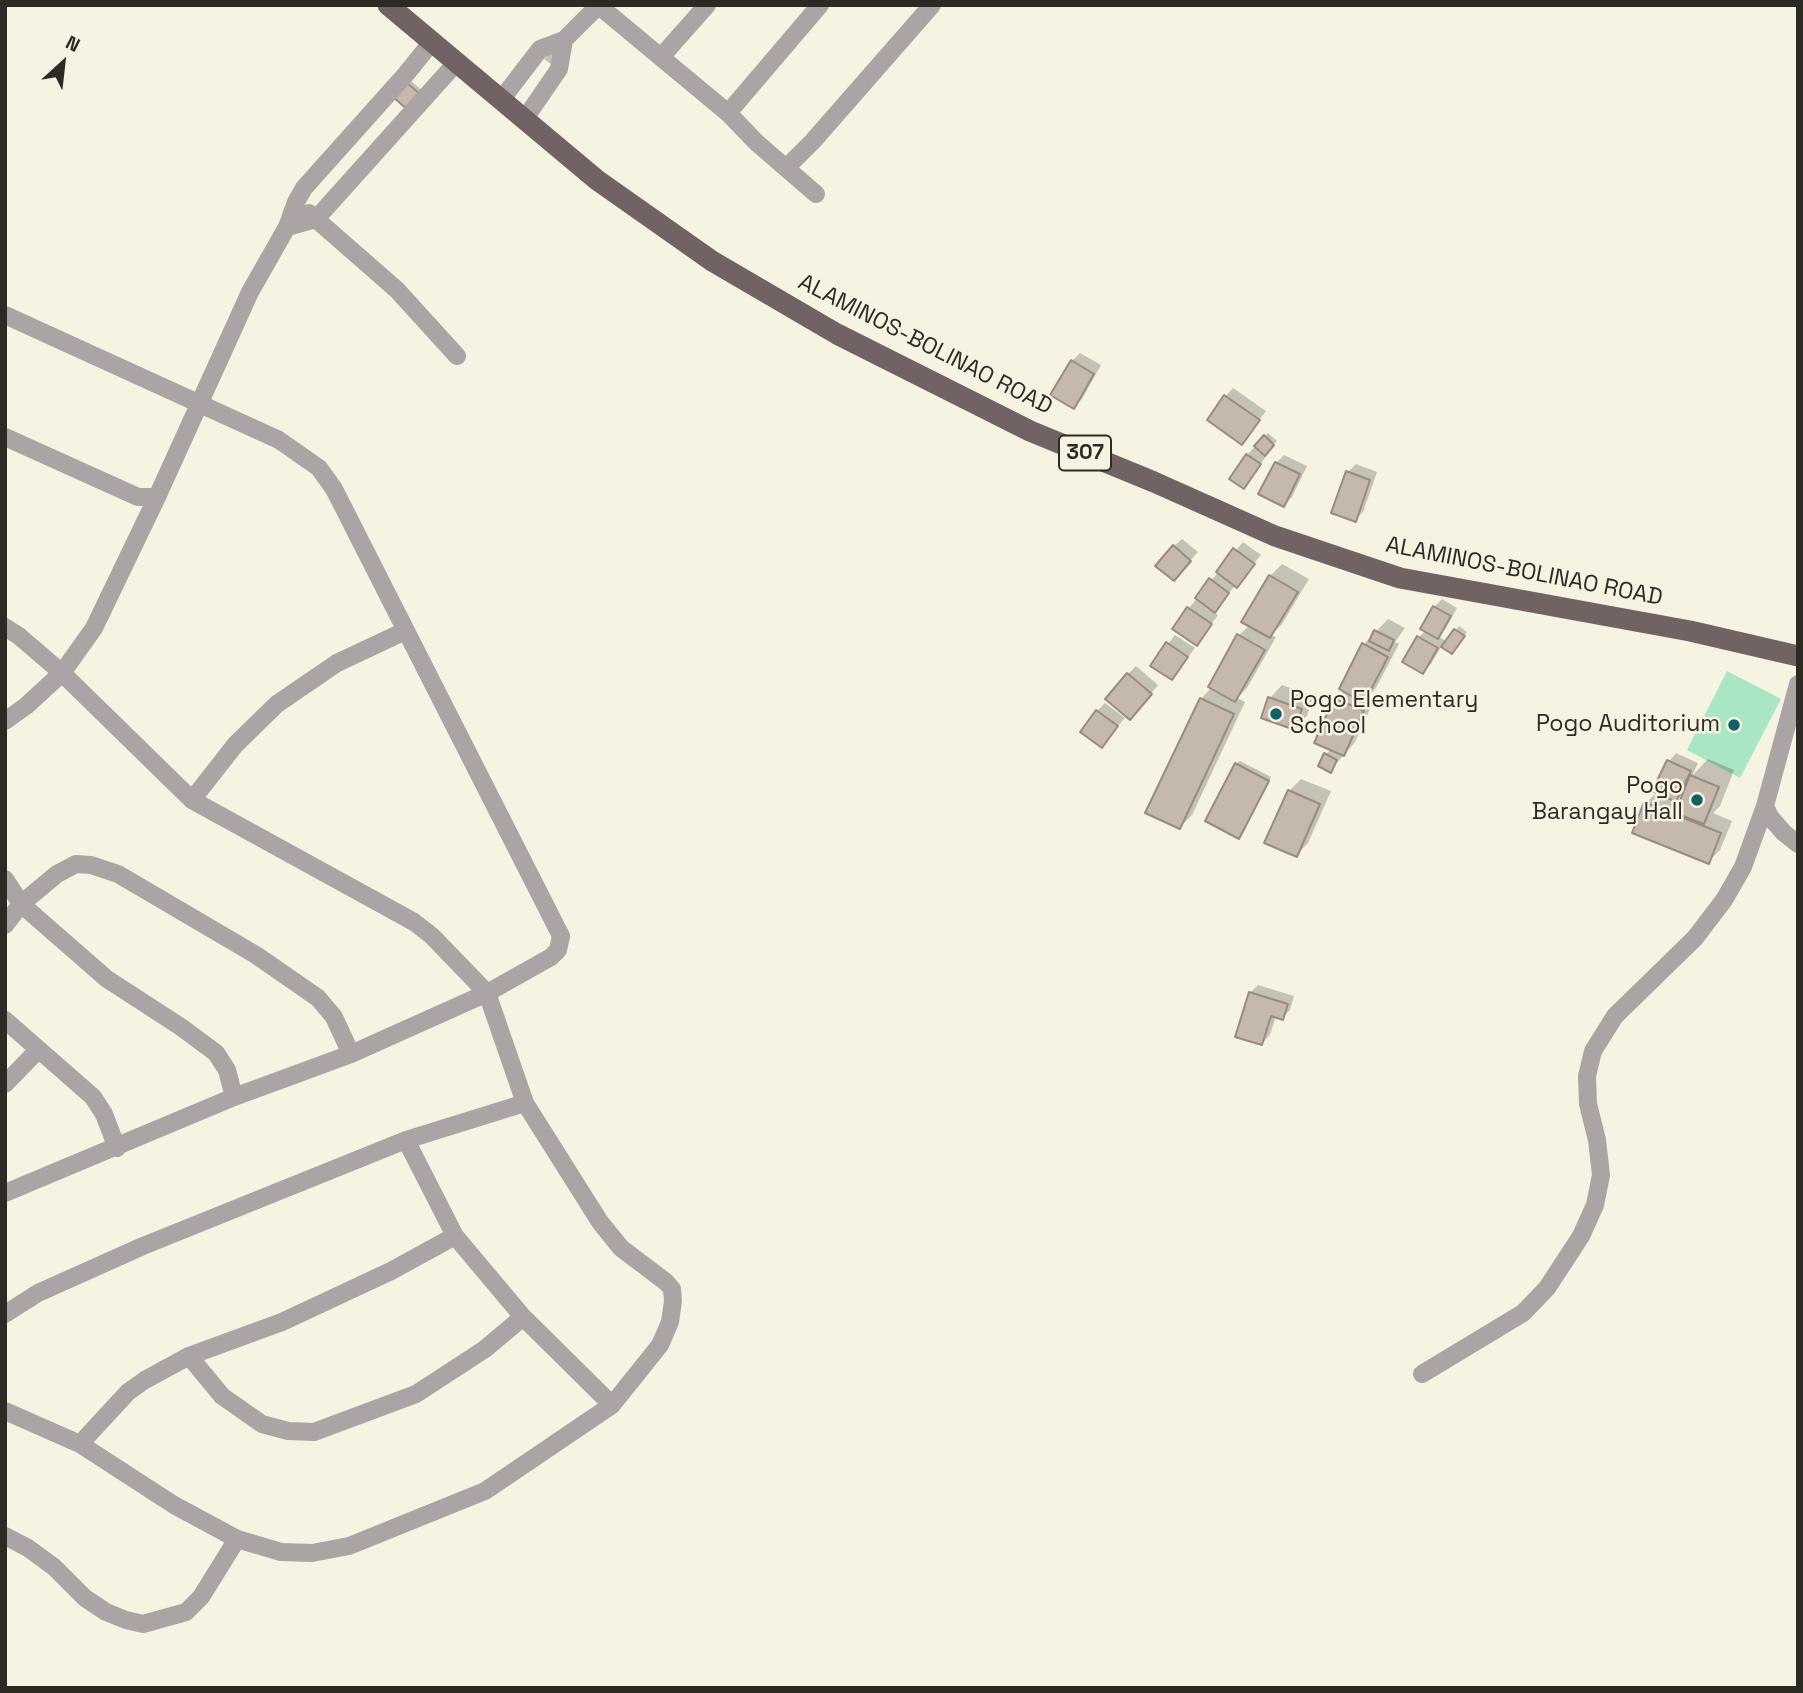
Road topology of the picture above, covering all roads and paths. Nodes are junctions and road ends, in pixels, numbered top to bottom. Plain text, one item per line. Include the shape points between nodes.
1 (388, 5) edge
2 (599, 5) edge
3 (707, 5) edge
4 (820, 5) edge
5 (932, 5) edge
6 (564, 40) junction
7 (431, 43) junction
8 (661, 57) junction
9 (456, 63) junction
10 (501, 100) junction
11 (728, 114) junction
12 (524, 120) junction
13 (787, 167) junction
14 (816, 194) dead end
15 (296, 202) junction
16 (316, 219) junction
17 (287, 227) junction
18 (5, 315) edge
19 (457, 356) dead end
20 (199, 403) junction
21 (5, 438) edge
22 (157, 497) junction
23 (5, 627) edge
24 (405, 631) junction
25 (1798, 656) edge
26 (62, 673) junction
27 (1798, 684) edge
28 (5, 722) edge
29 (192, 800) junction
30 (1765, 806) junction
31 (1798, 844) edge
32 (5, 878) edge
33 (21, 904) junction
34 (5, 925) edge
35 (487, 993) junction
36 (5, 1020) edge
37 (38, 1051) junction
38 (351, 1054) junction
39 (5, 1084) edge
40 (234, 1097) junction
41 (525, 1103) junction
42 (406, 1140) junction
43 (117, 1149) junction
44 (5, 1193) edge
45 (455, 1236) junction
46 (5, 1314) edge
47 (523, 1317) junction
48 (189, 1356) junction
49 (1422, 1374) dead end
50 (612, 1405) junction
51 (5, 1411) edge
52 (80, 1444) junction
53 (5, 1536) edge
54 (237, 1539) junction

1 - 7 main road, ALAMINOS-BOLINAO ROAD / 307
2 - 6 street
2 - 8 street
3 - 8 street
4 - 11 street
5 - 13 street
6 - 10 street via 540,50
6 - 12 street via 559,69
7 - 9 main road, ALAMINOS-BOLINAO ROAD / 307
7 - 15 street
8 - 11 street
9 - 10 main road, ALAMINOS-BOLINAO ROAD / 307
9 - 16 street
10 - 12 main road, ALAMINOS-BOLINAO ROAD / 307
11 - 13 street
12 - 25 main road, ALAMINOS-BOLINAO ROAD / 307 via 597,180 712,261 837,334 1030,430 1275,536 1400,578 1690,631
13 - 14 street
15 - 16 street
15 - 17 street
16 - 17 street
16 - 19 street via 397,290
17 - 20 street via 250,292
18 - 20 street
20 - 22 street
20 - 24 street via 279,440 319,468
21 - 22 street via 138,497
22 - 26 street via 94,628
23 - 26 street
24 - 29 street via 337,663 277,704 234,745
24 - 35 street via 561,936 551,957
26 - 28 street
26 - 29 street
27 - 30 street
29 - 35 street via 414,922
30 - 31 street
30 - 49 street via 1743,867 1724,900 1695,938 1615,1016 1593,1051 1587,1076 1588,1104 1601,1175 1595,1205 1581,1236 1547,1288 1523,1313
32 - 33 street
33 - 34 street
33 - 38 street via 76,864 118,874 256,955 318,998 334,1017
33 - 40 street via 107,979 216,1053 227,1070
35 - 38 street
35 - 41 street
36 - 37 street
37 - 39 street
37 - 43 street via 93,1097
38 - 40 street
40 - 43 street
41 - 42 street
41 - 50 street via 600,1222 621,1248 672,1289 670,1322 660,1345
42 - 45 street
42 - 46 street via 131,1251 38,1293
43 - 44 street
45 - 47 street
45 - 48 street via 282,1322
47 - 48 street via 485,1349 416,1394 314,1432 262,1424 222,1396
47 - 50 street
48 - 52 street via 128,1392
50 - 54 street via 485,1491 349,1546 312,1553 281,1552
51 - 52 street
52 - 54 street via 174,1505
53 - 54 street via 54,1567 106,1612 143,1624 186,1612 201,1597

